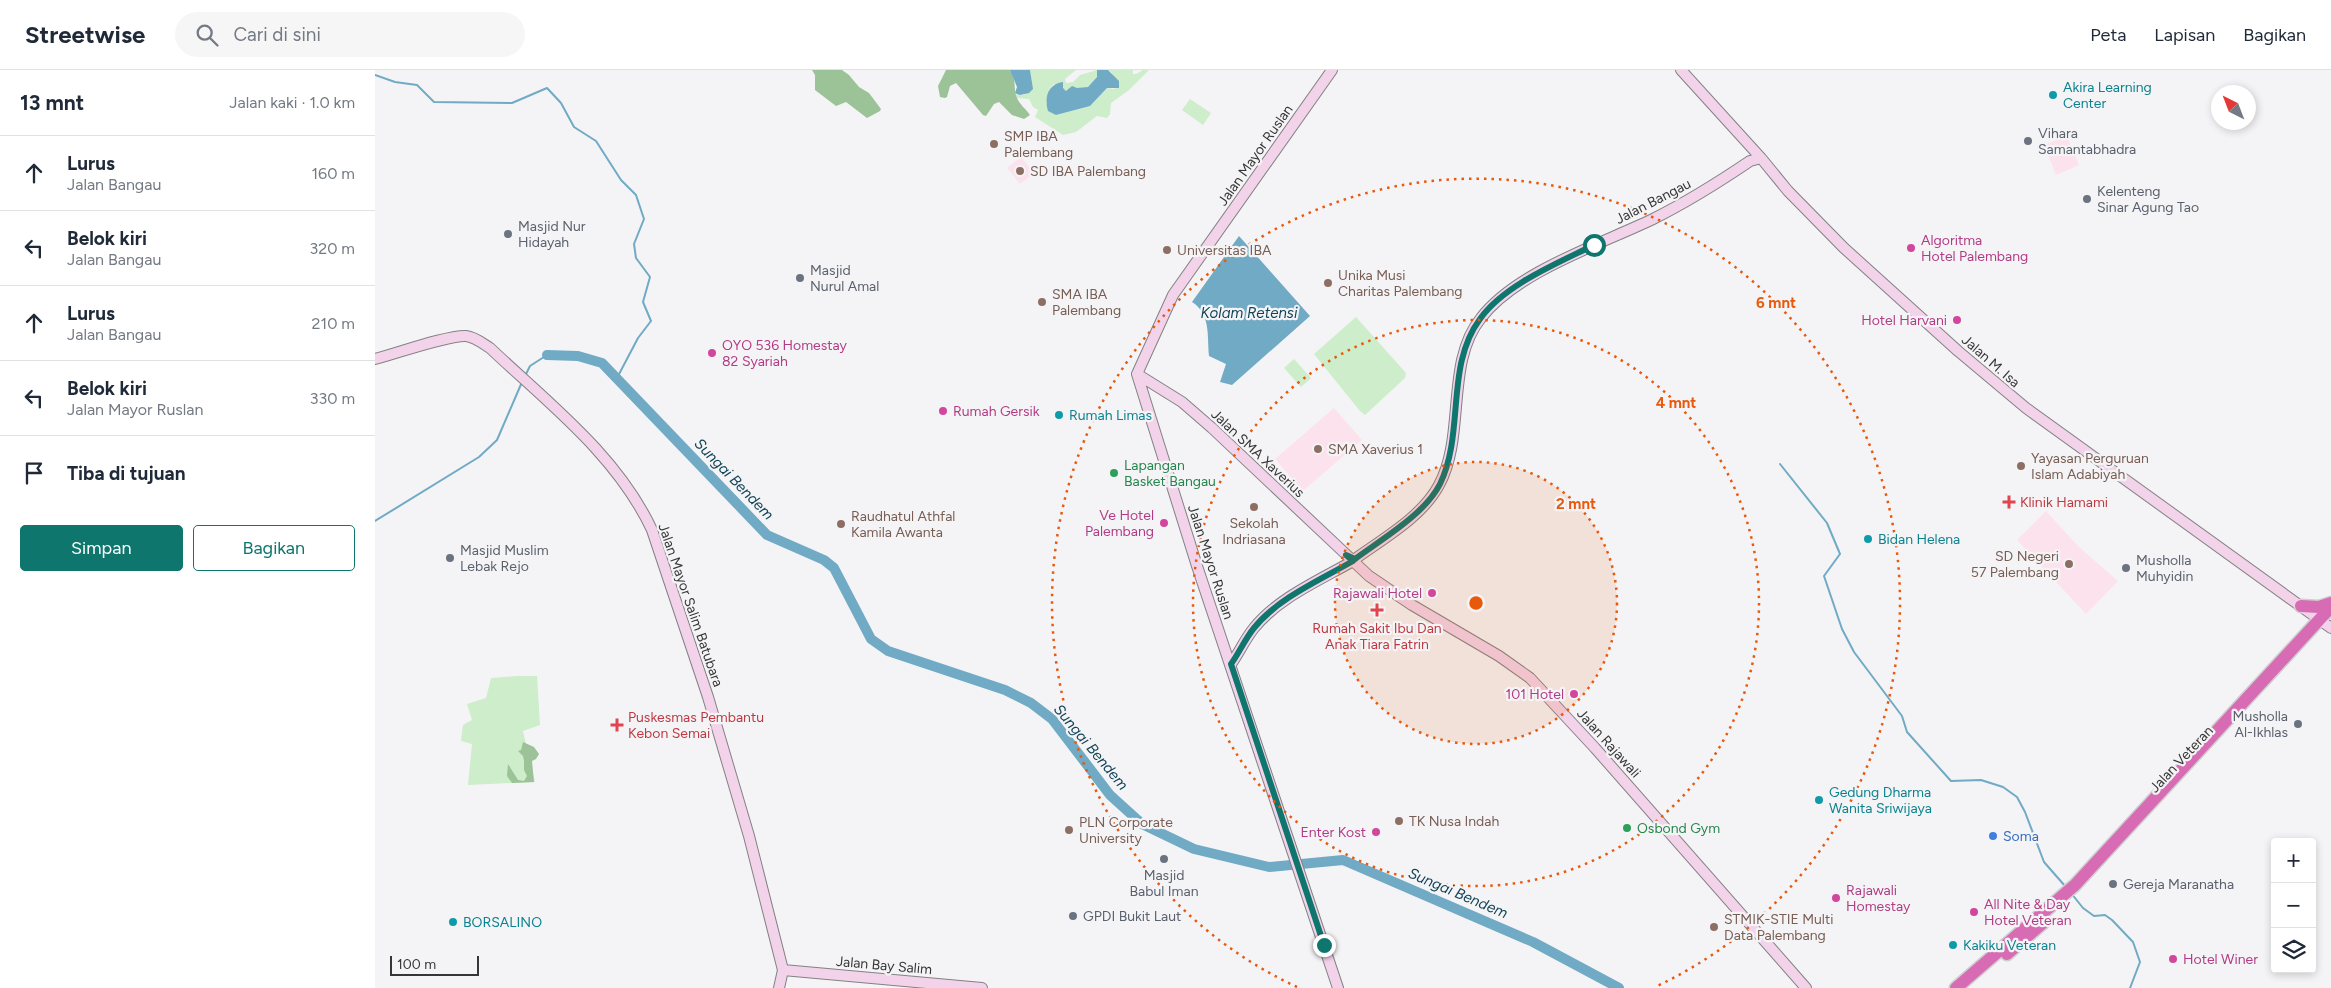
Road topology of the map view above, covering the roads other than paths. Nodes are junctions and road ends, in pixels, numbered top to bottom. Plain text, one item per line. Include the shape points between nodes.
1 (1332, 70) edge
2 (1681, 70) edge
3 (1758, 154) junction
4 (375, 359) edge
5 (1137, 374) junction
6 (1351, 558) junction
7 (1379, 582) joint
8 (2331, 605) edge
9 (2301, 606) junction
10 (2327, 623) edge
11 (1231, 664) junction
12 (2049, 912) junction
13 (783, 970) junction
14 (779, 988) edge
15 (982, 988) edge
16 (1338, 988) edge
17 (1806, 988) edge
18 (1956, 988) edge
19 (1968, 988) edge

1 - 5 street, Jalan Mayor Ruslan via 1173,295
2 - 3 street, Jalan M. Isa
3 - 6 street, Jalan Bangau via 1680,205 1536,274 1492,306 1480,318 1463,358 1453,444 1440,484 1405,522
3 - 9 street, Jalan M. Isa via 1788,191 1872,274 2007,394
4 - 13 street, Jalan Mayor Salim Batubara via 452,338 466,336 478,340 571,421 644,512 709,700 749,836
5 - 6 street, Jalan SMA Xaverius via 1182,402 1205,421
5 - 11 street, Jalan Mayor Ruslan
6 - 7 street, Jalan SMA Xaverius
6 - 11 street, Jalan Bangau via 1266,616 1254,628
7 - 17 street, Jalan Rajawali via 1412,606 1499,656 1530,678
8 - 9 highway
8 - 10 highway, Jalan Veteran
9 - 10 street, Jalan M. Isa
10 - 12 highway, Jalan Veteran via 2076,888
11 - 16 street, Jalan Mayor Ruslan
12 - 18 highway
12 - 19 highway
13 - 14 street, Jalan Mayor Salim Batubara
13 - 15 street, Jalan Bay Salim

